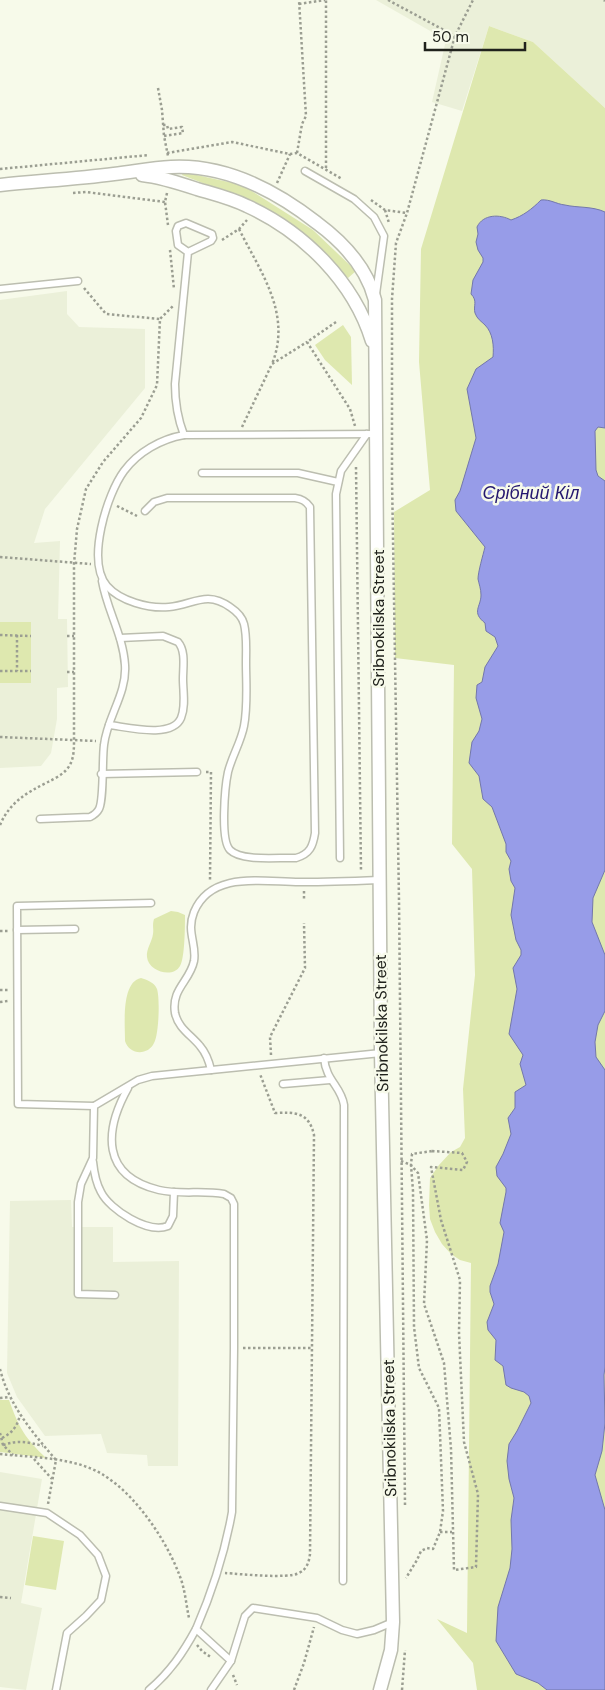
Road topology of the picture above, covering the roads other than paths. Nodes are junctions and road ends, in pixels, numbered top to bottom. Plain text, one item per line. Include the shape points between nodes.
1 (305, 171) dead end
2 (114, 174) junction
3 (0, 185) edge
4 (188, 252) junction
5 (78, 280) road end
6 (0, 289) edge
7 (375, 300) junction
8 (376, 354) junction
9 (372, 434) junction
10 (184, 435) junction
11 (202, 473) dead end
12 (338, 482) junction
13 (145, 511) dead end
14 (101, 576) junction
15 (120, 638) junction
16 (109, 725) junction
17 (197, 772) road end
18 (101, 774) junction
19 (40, 819) dead end
20 (340, 858) dead end
21 (380, 880) junction
22 (151, 903) dead end
23 (75, 929) dead end
24 (17, 930) junction
25 (381, 1053) junction
26 (324, 1058) junction
27 (211, 1070) junction
28 (330, 1080) junction
29 (283, 1084) dead end
30 (128, 1088) junction
31 (94, 1106) junction
32 (93, 1158) junction
33 (174, 1192) junction
34 (115, 1295) dead end
35 (0, 1506) edge
36 (343, 1581) dead end
37 (393, 1622) junction
38 (195, 1632) junction
39 (230, 1661) junction
40 (56, 1690) edge
41 (149, 1690) edge
42 (211, 1690) edge
43 (380, 1690) edge

1 - 7 lane via 354,199 374,217 384,236
2 - 3 street, Sribnokilska Street
2 - 7 street, Sribnokilska Street via 172,167 225,174 257,185 284,199 322,226 366,275
2 - 8 street, Sribnokilska Street via 169,180 246,205 279,224 301,240 348,288 366,321
4 - 4 lane via 210,241 212,234 186,223 178,226 178,245
4 - 10 lane via 175,384 175,405
5 - 6 lane
7 - 8 street, Sribnokilska Street
8 - 9 street, Sribnokilska Street
9 - 10 lane
9 - 12 lane via 341,471
9 - 21 street, Sribnokilska Street
10 - 14 lane via 170,437 156,445 136,458 123,472 104,515 99,536
11 - 12 lane via 298,473
12 - 20 lane
13 - 14 lane via 154,502 166,498 301,499 310,507 315,833 314,843 304,856 247,857 237,855 226,843 228,774 244,728 246,706 246,639 244,623 238,612 219,600 208,598 169,607 140,604 114,592
14 - 15 lane via 104,596
15 - 16 lane via 125,680
15 - 16 lane via 163,636 178,642 182,650 184,705 181,719 166,730
16 - 18 lane
17 - 18 lane
18 - 19 lane via 101,804 96,814 85,818
21 - 25 street, Sribnokilska Street
21 - 27 lane via 244,880 220,886 203,897 191,921 194,960 176,996 175,1012 181,1027 206,1054
22 - 24 lane via 17,906
23 - 24 lane
24 - 31 lane via 18,1104
25 - 26 lane
25 - 37 street, Sribnokilska Street
26 - 27 lane
26 - 28 lane
27 - 30 lane via 152,1076 138,1080
28 - 29 lane
28 - 36 lane via 340,1092 344,1105
30 - 31 lane
30 - 33 lane via 115,1114 112,1130 115,1158 132,1178 146,1186
31 - 32 lane
32 - 33 lane via 96,1182 109,1204 140,1223 157,1228 168,1226 174,1216
32 - 34 lane via 79,1192 78,1294
33 - 38 lane via 224,1194 234,1204 232,1502 228,1532
35 - 40 lane via 47,1513 80,1535 98,1555 106,1576 101,1600 67,1633
37 - 39 lane via 357,1634 317,1618 253,1608 244,1616
37 - 43 street, Sribnokilska Street via 391,1650
38 - 39 lane
38 - 41 lane via 164,1678
39 - 42 lane

